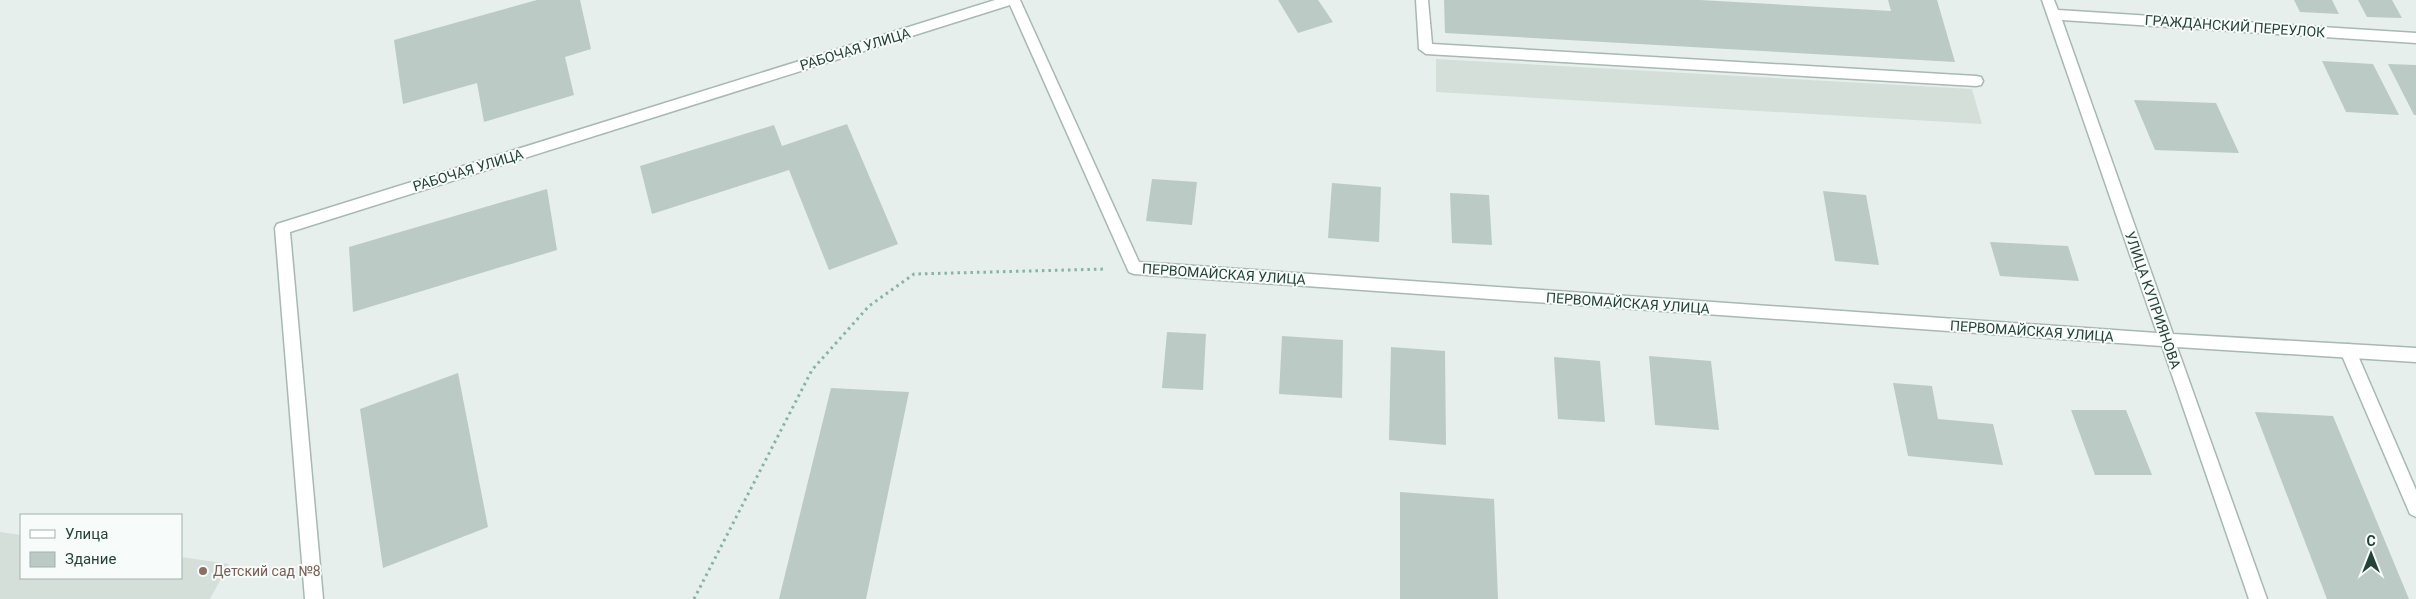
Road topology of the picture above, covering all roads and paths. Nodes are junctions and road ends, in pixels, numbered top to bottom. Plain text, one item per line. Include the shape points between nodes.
1 (1012, 0) edge
2 (1422, 0) edge
3 (2048, 0) edge
4 (2053, 15) junction
5 (2416, 38) edge
6 (1976, 81) dead end
7 (1134, 268) junction
8 (2167, 340) junction
9 (2348, 351) junction
10 (2416, 355) edge
11 (2416, 509) edge
12 (314, 599) edge
13 (694, 599) edge
14 (2258, 599) edge

1 - 7 street, ПЕРВОМАЙСКАЯ УЛИЦА
1 - 12 street, РАБОЧАЯ УЛИЦА via 282,228
2 - 6 street via 1426,49
3 - 4 street, УЛИЦА КУПРИЯНОВА
4 - 5 street, ГРАЖДАНСКИЙ ПЕРЕУЛОК
4 - 8 street, УЛИЦА КУПРИЯНОВА
7 - 8 street, ПЕРВОМАЙСКАЯ УЛИЦА
7 - 13 path via 914,274 869,306 812,370
8 - 9 street, ПЕРВОМАЙСКАЯ УЛИЦА
8 - 14 street, УЛИЦА КУПРИЯНОВА
9 - 10 street, ПЕРВОМАЙСКАЯ УЛИЦА
9 - 11 street

